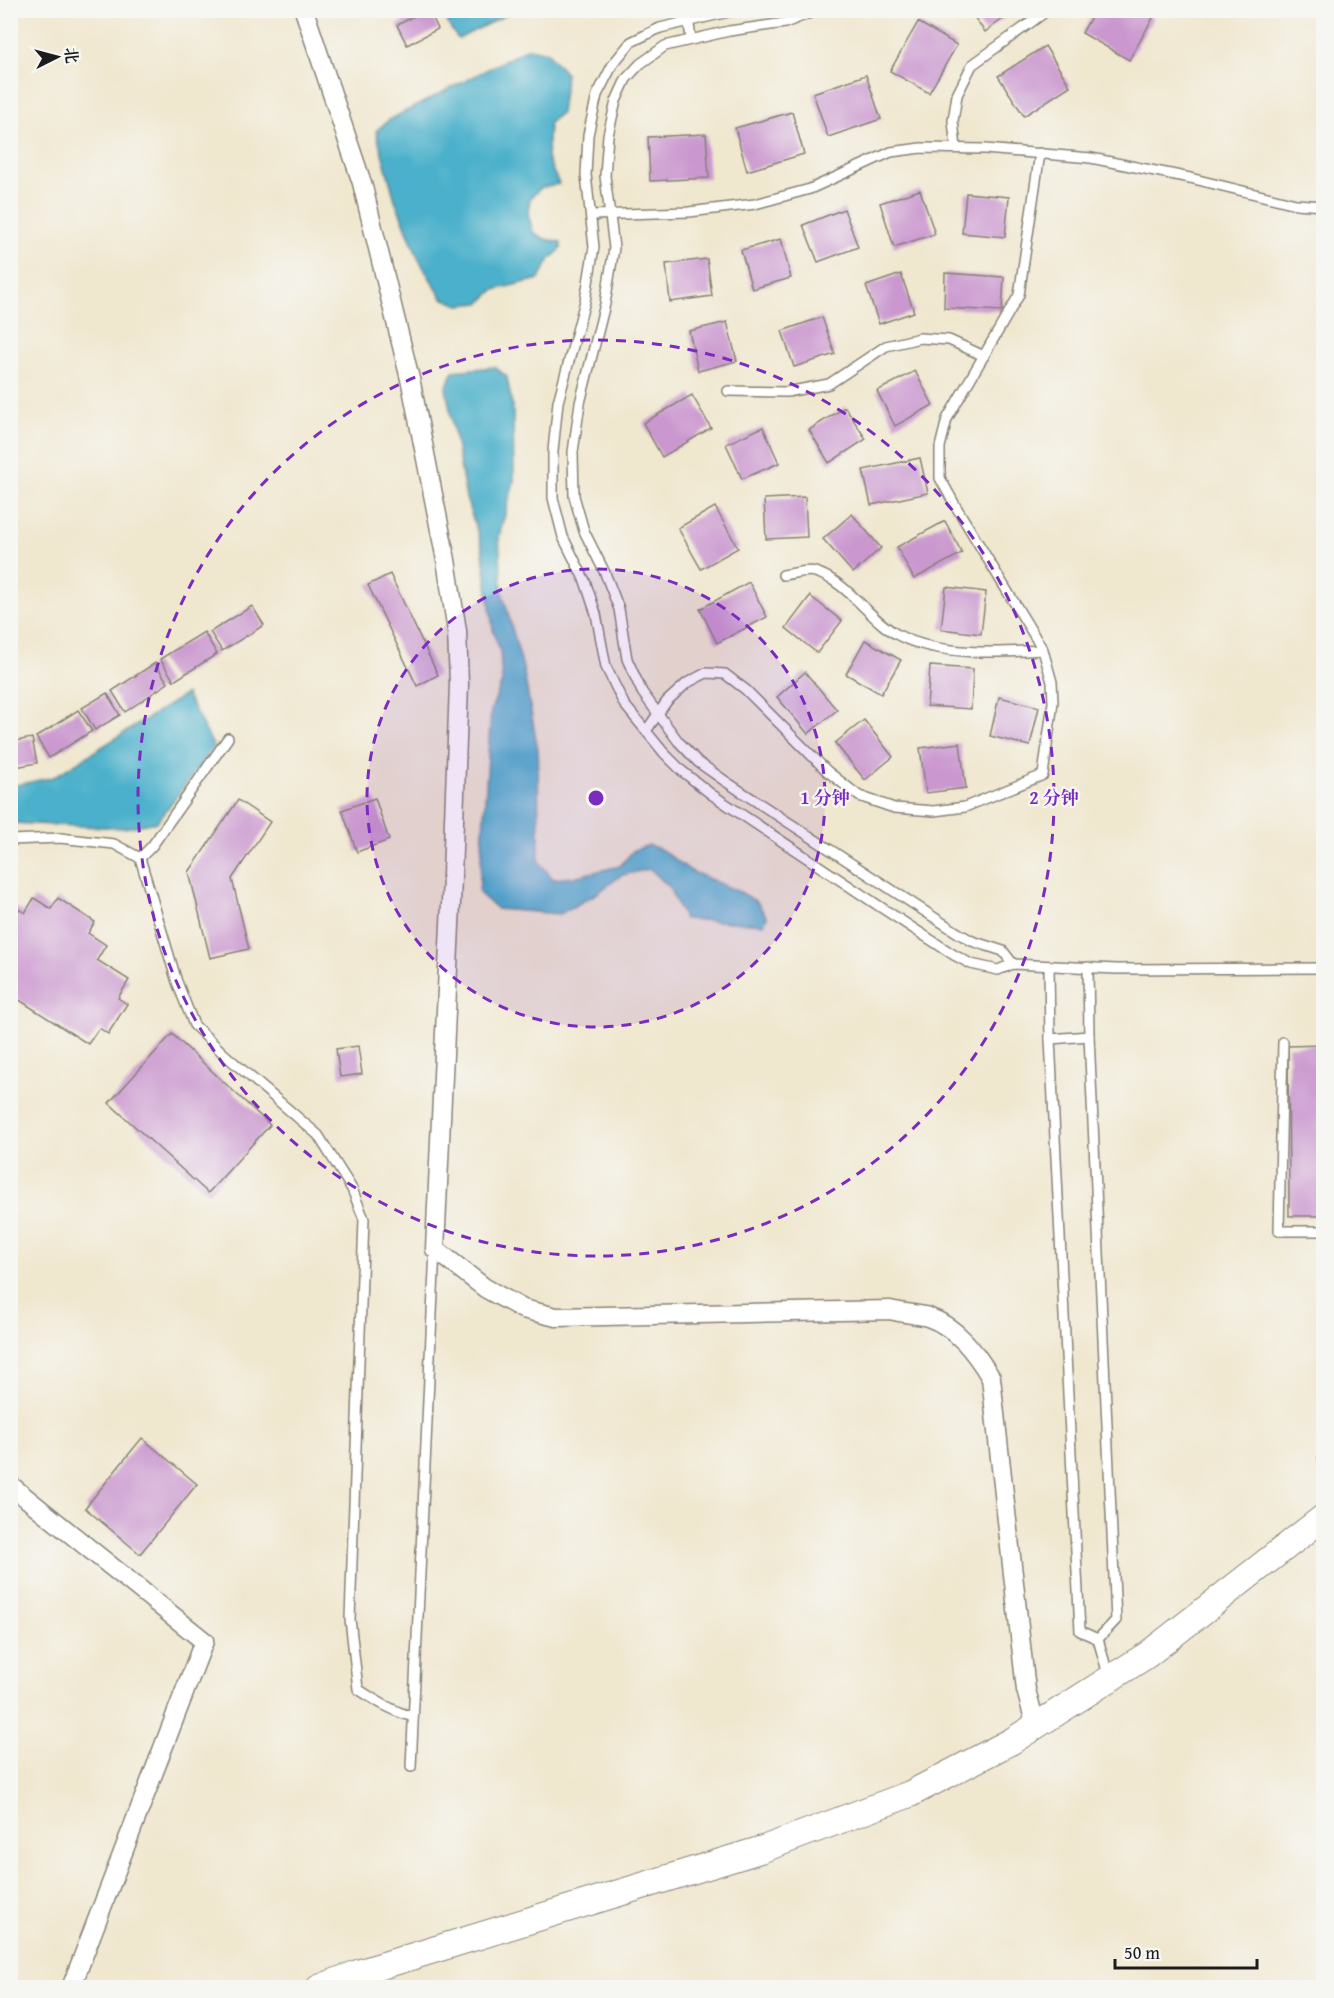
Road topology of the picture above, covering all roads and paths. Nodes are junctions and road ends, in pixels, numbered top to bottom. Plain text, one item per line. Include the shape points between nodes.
1 (304, 10) edge
2 (687, 10) edge
3 (737, 10) edge
4 (818, 10) edge
5 (1048, 10) edge
6 (689, 21) junction
7 (691, 39) junction
8 (956, 148) junction
9 (1040, 153) junction
10 (1323, 206) edge
11 (610, 214) junction
12 (592, 215) junction
13 (984, 356) junction
14 (728, 391) dead end
15 (783, 575) dead end
16 (1043, 650) junction
17 (658, 714) junction
18 (646, 731) junction
19 (228, 738) dead end
20 (10, 840) edge
21 (140, 858) junction
22 (1014, 964) junction
23 (1049, 966) junction
24 (1088, 968) junction
25 (1323, 968) edge
26 (1089, 1036) junction
27 (1050, 1038) junction
28 (1283, 1042) dead end
29 (1323, 1231) edge
30 (435, 1249) junction
31 (10, 1485) edge
32 (1323, 1517) edge
33 (1098, 1640) junction
34 (1109, 1679) junction
35 (413, 1717) junction
36 (1036, 1726) junction
37 (411, 1767) dead end
38 (72, 1988) edge
39 (320, 1988) edge

1 - 30 street via 362,183 409,372 457,631 459,684
2 - 6 lane
3 - 6 lane
4 - 7 lane via 785,23
5 - 8 lane via 972,65 957,95 953,121
6 - 7 lane
6 - 12 lane via 660,28 631,42 613,64 597,95 588,135 586,175
7 - 11 lane via 664,45 626,79 608,135 604,176
8 - 9 lane
8 - 11 lane via 921,147 891,152 810,189 755,204 689,212
9 - 10 lane via 1091,158 1296,204
9 - 13 lane via 1019,295
11 - 12 lane
11 - 17 lane via 614,248 605,304 580,403 573,452 574,496 584,531 618,609 627,659 642,692
12 - 18 lane via 594,247 558,402 553,498 563,537 596,614 606,668 624,704
13 - 14 lane via 949,340 920,338 886,346 829,384 787,392
13 - 16 lane via 947,420 940,447 940,478
15 - 16 lane via 814,571 841,586 870,615 899,635 929,645 983,653
16 - 17 lane via 1053,702 1043,775 965,807 934,811 894,808 859,796 827,771 725,674 706,673 687,682
17 - 18 lane
17 - 22 lane via 698,762 725,781 958,933 1003,951
18 - 22 lane via 682,771 711,794 954,956 998,970
19 - 21 lane
20 - 21 lane via 60,838 114,844
21 - 35 lane via 177,982 194,1024 318,1135 352,1189 364,1219 350,1619 358,1689
22 - 23 lane
23 - 24 lane
23 - 27 lane
24 - 25 lane
24 - 26 lane
26 - 27 lane
26 - 33 lane via 1116,1620
27 - 33 lane via 1080,1631
28 - 29 lane via 1280,1230
30 - 35 lane
30 - 36 street via 485,1288 523,1309 556,1317 890,1310 928,1317 951,1328 979,1357 991,1378 1026,1690
31 - 38 street via 204,1641
32 - 34 main road via 1147,1655
33 - 34 lane
34 - 36 main road
35 - 37 lane
36 - 39 main road via 910,1794 763,1850 358,1973

